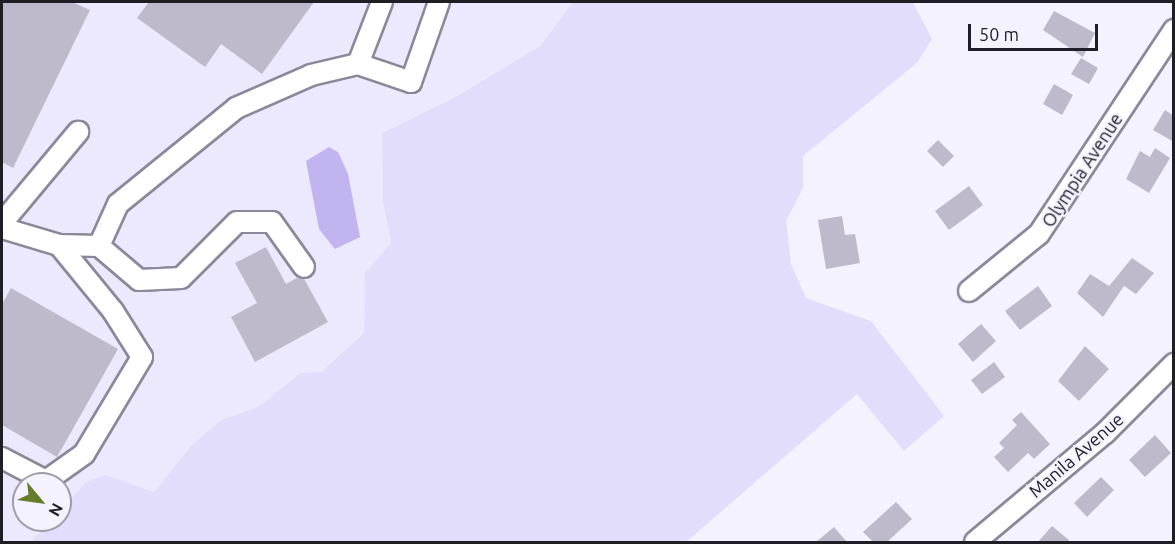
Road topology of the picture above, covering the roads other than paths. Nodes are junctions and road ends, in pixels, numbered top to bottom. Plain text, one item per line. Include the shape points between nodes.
1 (382, 2) edge
2 (439, 2) edge
3 (1173, 30) edge
4 (358, 64) junction
5 (78, 132) dead end
6 (2, 223) edge
7 (2, 228) edge
8 (58, 245) junction
9 (99, 246) junction
10 (304, 267) dead end
11 (969, 291) dead end
12 (1173, 364) edge
13 (2, 458) edge
14 (975, 543) edge

1 - 4 street
2 - 4 street via 411,82
3 - 11 street, Olympia Avenue via 1039,234
4 - 9 street via 311,75 236,108 118,204
5 - 6 street
7 - 8 street
8 - 9 street
8 - 13 street via 113,311 142,357 84,454 46,481
9 - 10 street via 139,280 181,278 237,222 272,222
12 - 14 street, Manila Avenue via 1113,425

